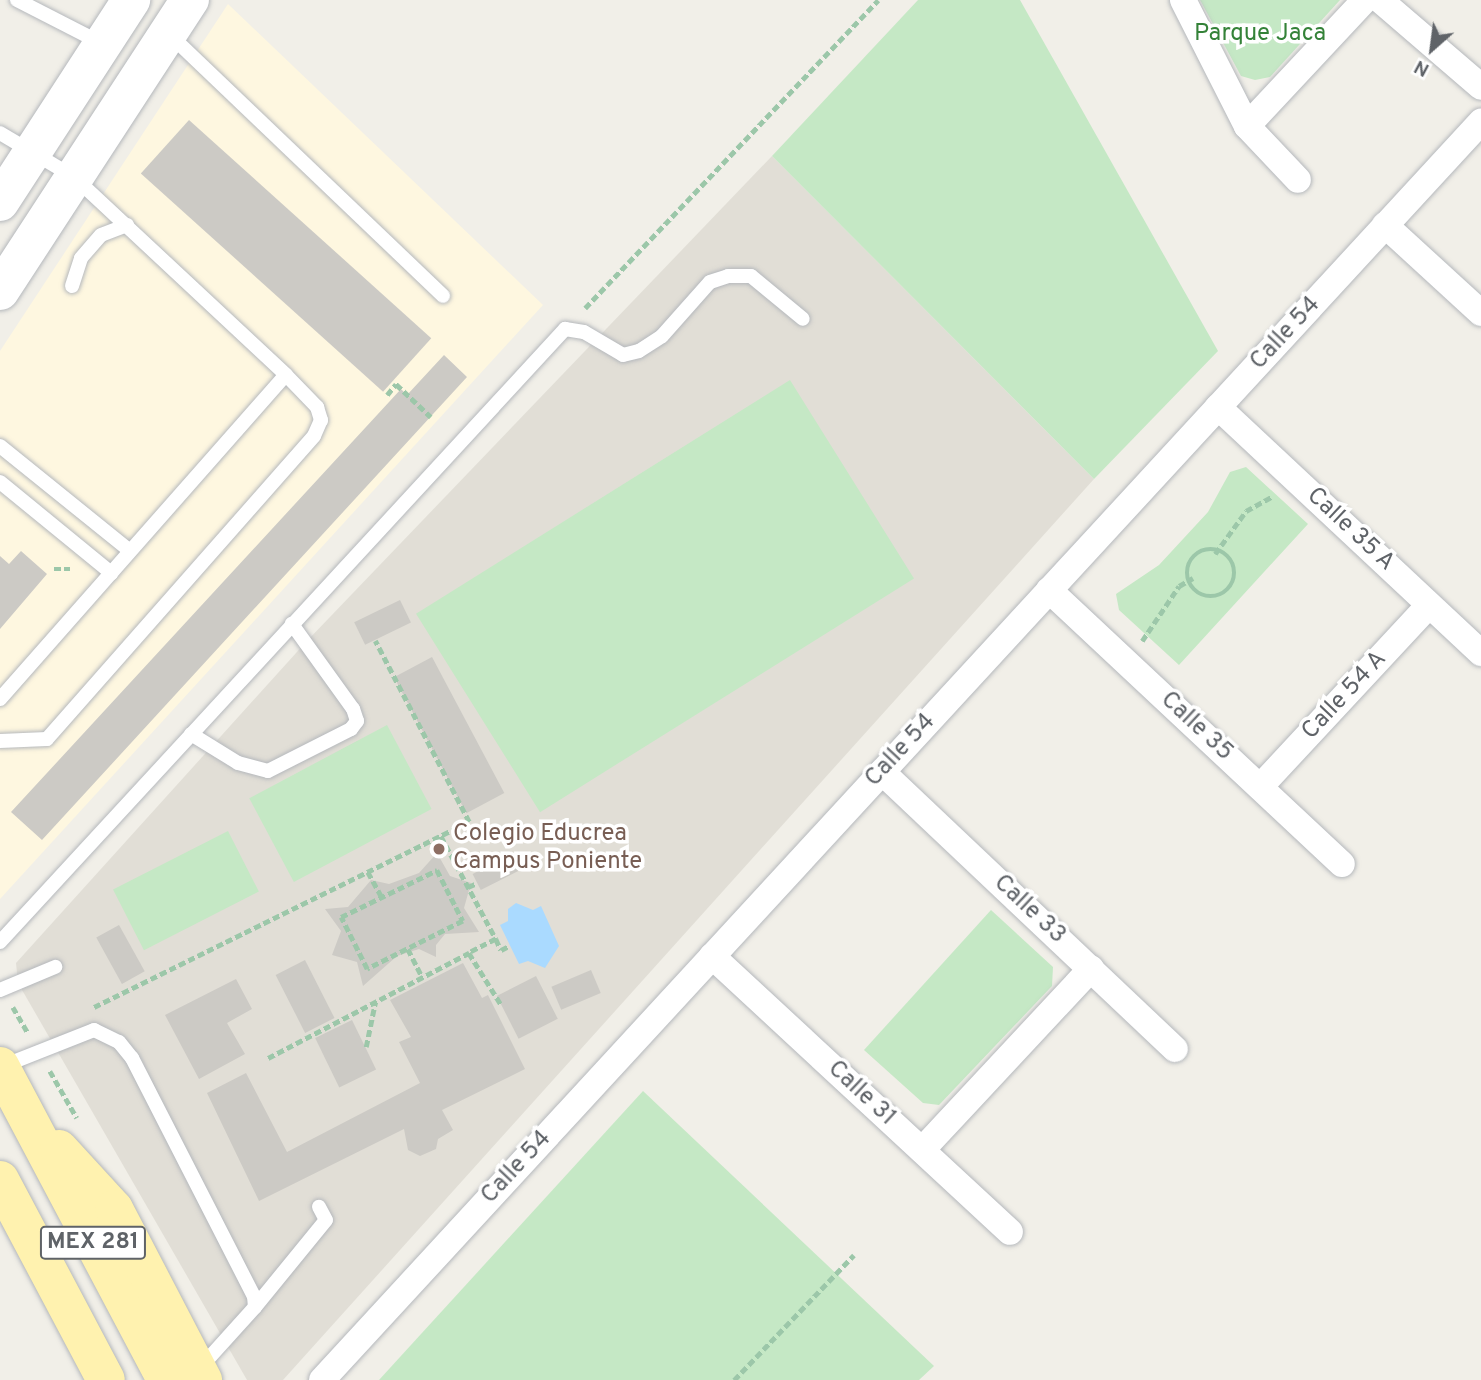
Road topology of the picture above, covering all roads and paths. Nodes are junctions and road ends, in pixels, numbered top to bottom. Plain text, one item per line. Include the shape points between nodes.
1 (17, 0) edge
2 (131, 0) edge
3 (190, 0) edge
4 (878, 0) edge
5 (1183, 0) edge
6 (1365, 0) edge
7 (1380, 0) edge
8 (168, 33) junction
9 (103, 44) junction
10 (1481, 88) edge
11 (1481, 122) edge
12 (1247, 126) junction
13 (0, 133) edge
14 (34, 150) junction
15 (74, 177) junction
16 (1298, 180) dead end
17 (0, 202) edge
18 (127, 225) junction
19 (1385, 225) junction
20 (72, 286) dead end
21 (0, 291) edge
22 (443, 296) dead end
23 (1481, 313) edge
24 (803, 319) dead end
25 (565, 329) junction
26 (286, 375) junction
27 (387, 395) dead end
28 (1218, 407) junction
29 (431, 417) dead end
30 (0, 446) edge
31 (0, 482) edge
32 (1281, 491) dead end
33 (130, 551) junction
34 (1217, 551) junction
35 (54, 569) dead end
36 (74, 569) dead end
37 (111, 573) junction
38 (1190, 580) junction
39 (1049, 590) junction
40 (1429, 604) junction
41 (292, 624) junction
42 (375, 641) dead end
43 (1142, 641) dead end
44 (1481, 653) edge
45 (0, 699) edge
46 (191, 734) junction
47 (0, 741) edge
48 (882, 772) junction
49 (1260, 787) junction
50 (441, 836) junction
51 (1342, 864) dead end
52 (368, 872) junction
53 (477, 883) dead end
54 (468, 887) junction
55 (382, 897) junction
56 (496, 939) junction
57 (0, 942) edge
58 (509, 946) dead end
59 (408, 948) junction
60 (469, 953) junction
61 (712, 956) junction
62 (55, 967) dead end
63 (1091, 969) junction
64 (422, 977) junction
65 (0, 990) edge
66 (375, 1002) junction
67 (502, 1006) dead end
68 (83, 1013) dead end
69 (366, 1047) dead end
70 (1175, 1049) dead end
71 (268, 1058) dead end
72 (0, 1067) edge
73 (922, 1150) junction
74 (0, 1180) edge
75 (319, 1207) dead end
76 (1010, 1232) dead end
77 (854, 1255) dead end
78 (254, 1307) junction
79 (189, 1377) edge
80 (106, 1380) edge
81 (322, 1380) edge
82 (734, 1380) edge

1 - 9 lane
2 - 9 street
3 - 8 street
4 - 25 path
5 - 12 street
6 - 12 street
7 - 10 street
8 - 15 street
8 - 22 lane
9 - 14 street
11 - 19 street, Calle 54
12 - 16 street
13 - 14 lane
14 - 15 lane
14 - 17 street
15 - 18 lane
15 - 21 street
18 - 20 lane via 101,234 81,258
18 - 26 lane
19 - 23 street
19 - 28 street, Calle 54
24 - 25 lane via 751,276 728,276 710,282 662,336 639,351 623,355 584,332
25 - 41 lane
26 - 33 lane
26 - 47 lane via 317,407 321,420 314,436 47,739
27 - 29 path via 396,384
28 - 39 street, Calle 54
28 - 40 street, Calle 35 A
30 - 33 lane
31 - 37 lane
32 - 34 path via 1245,512
33 - 37 lane
34 - 38 path via 1203,550 1191,558
34 - 38 path via 1235,567 1229,590 1205,597
35 - 36 path
37 - 45 lane
38 - 43 path
39 - 48 street, Calle 54
39 - 49 street, Calle 35
40 - 44 street, Calle 35 A
40 - 49 street, Calle 54 A
41 - 46 lane
41 - 46 lane via 353,709 356,721 351,729 268,771 238,763
42 - 50 path via 469,822
46 - 57 lane
48 - 61 street, Calle 54
48 - 63 street, Calle 33
49 - 51 street, Calle 35
50 - 52 path
50 - 54 path
52 - 55 path
52 - 68 path
53 - 54 path
54 - 56 path
55 - 59 path via 341,917 367,969
55 - 59 path via 438,870 463,921
56 - 58 path via 501,950
56 - 60 path
59 - 64 path
60 - 64 path
60 - 67 path
61 - 73 street, Calle 31
61 - 81 street, Calle 54
62 - 65 lane
63 - 70 street, Calle 33
63 - 73 street
64 - 66 path
66 - 69 path
66 - 71 path
72 - 78 lane via 81,1032 94,1030 119,1042 132,1058 250,1287
72 - 79 main road via 19,1106 114,1209
73 - 76 street, Calle 31
74 - 80 main road, MEX 281
75 - 78 lane via 326,1220
77 - 82 path
78 - 79 lane

